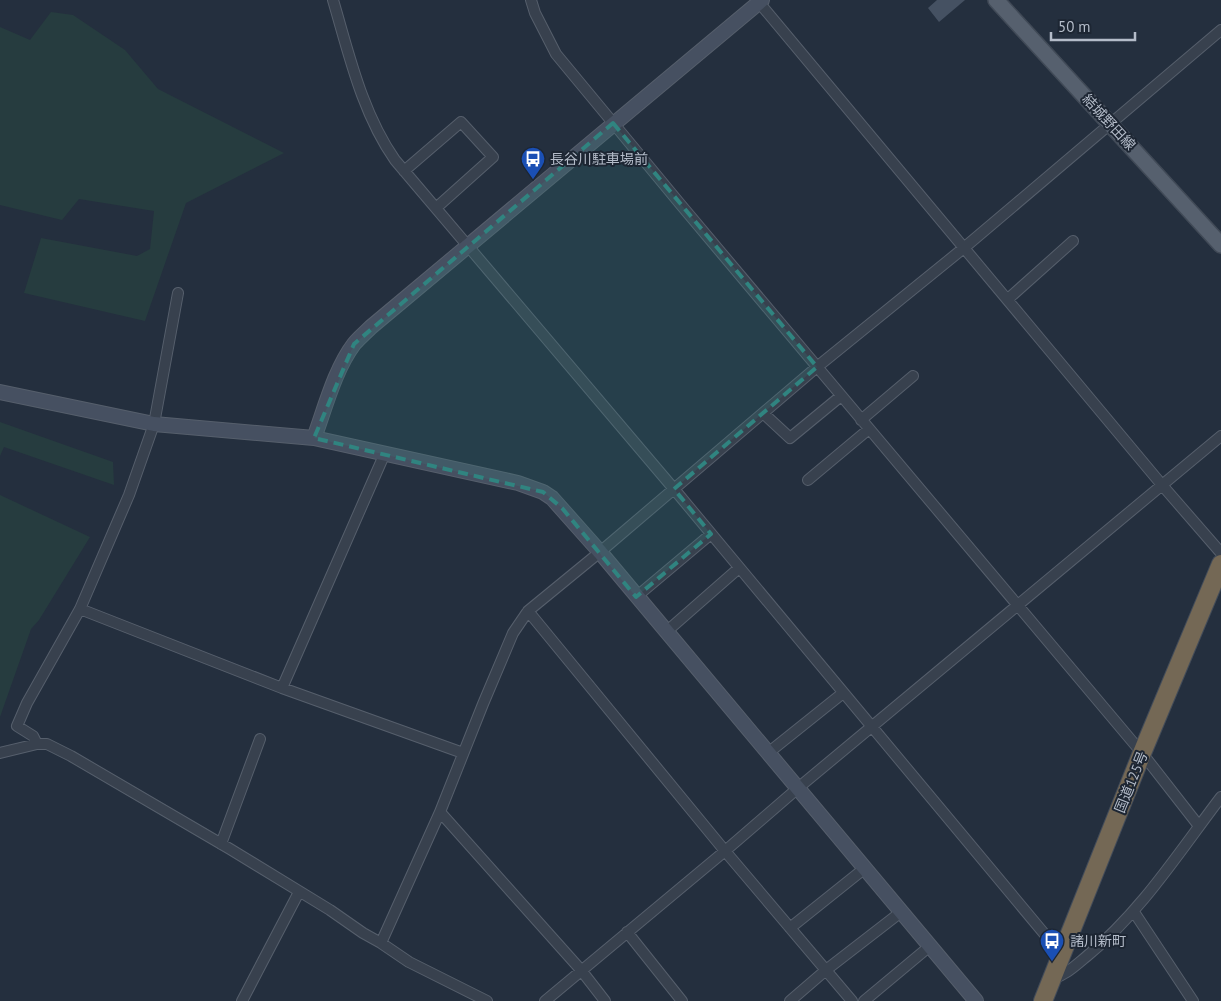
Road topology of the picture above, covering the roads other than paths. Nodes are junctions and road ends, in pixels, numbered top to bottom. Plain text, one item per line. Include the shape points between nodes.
1 (332, 0) edge
2 (531, 0) edge
3 (996, 0) edge
4 (759, 1) edge
5 (1221, 30) edge
6 (613, 124) junction
7 (1111, 124) junction
8 (404, 171) junction
9 (436, 208) junction
10 (1073, 241) dead end
11 (1221, 244) edge
12 (467, 245) junction
13 (965, 247) junction
14 (178, 293) dead end
15 (1008, 299) junction
16 (817, 367) junction
17 (913, 376) dead end
18 (0, 392) edge
19 (841, 396) junction
20 (763, 413) junction
21 (861, 420) junction
22 (154, 424) junction
23 (869, 429) junction
24 (1221, 436) edge
25 (314, 438) junction
26 (386, 453) junction
27 (808, 480) dead end
28 (1162, 485) junction
29 (674, 489) junction
30 (711, 534) junction
31 (600, 552) junction
32 (1221, 552) edge
33 (1221, 564) edge
34 (740, 568) junction
35 (636, 596) junction
36 (1019, 606) junction
37 (80, 609) junction
38 (528, 611) junction
39 (666, 632) junction
40 (282, 688) junction
41 (843, 693) junction
42 (872, 728) junction
43 (260, 739) dead end
44 (37, 744) junction
45 (0, 753) edge
46 (768, 753) junction
47 (1142, 753) junction
48 (463, 754) junction
49 (798, 788) junction
50 (1221, 797) edge
51 (440, 812) junction
52 (1199, 826) junction
53 (221, 844) junction
54 (725, 851) junction
55 (865, 868) junction
56 (299, 892) junction
57 (901, 912) junction
58 (1134, 912) junction
59 (790, 928) junction
60 (627, 932) junction
61 (381, 943) junction
62 (930, 946) junction
63 (1062, 954) junction
64 (581, 970) junction
65 (826, 970) junction
66 (1052, 978) junction
67 (242, 1001) edge
68 (487, 1001) edge
69 (545, 1001) edge
70 (605, 1001) edge
71 (682, 1001) edge
72 (790, 1001) edge
73 (852, 1001) edge
74 (864, 1001) edge
75 (976, 1001) edge
76 (1043, 1001) edge
77 (1193, 1001) edge

1 - 8 street via 372,121
2 - 6 street via 556,54
3 - 7 main road, 結城野田線
4 - 6 street
4 - 13 street
5 - 7 street
6 - 12 street
6 - 16 street
7 - 11 main road, 結城野田線
7 - 13 street
8 - 9 street
8 - 9 street via 461,122 493,157
9 - 12 street
10 - 15 street
12 - 25 street via 354,344 335,381
12 - 29 street
13 - 15 street
13 - 16 street
14 - 22 street
15 - 28 street
16 - 19 street
16 - 20 street
17 - 21 street
18 - 22 street
19 - 20 street via 790,438
19 - 21 street
20 - 29 street
21 - 23 street
22 - 25 street
22 - 37 street via 129,495
23 - 27 street
23 - 36 street
24 - 28 street
25 - 26 street
26 - 31 street via 543,492 562,508
26 - 40 street
28 - 32 street
28 - 36 street
29 - 30 street
29 - 31 street
30 - 34 street
30 - 35 street
31 - 35 street
31 - 38 street
33 - 47 highway, 国道125号
34 - 39 street
34 - 41 street
35 - 39 street
36 - 42 street
36 - 47 street
37 - 40 street
37 - 44 street via 17,726 33,736
38 - 48 street via 513,633
38 - 54 street
39 - 46 street
40 - 48 street
41 - 42 street
41 - 46 street
42 - 49 street
42 - 63 street
43 - 53 street
44 - 45 street
44 - 53 street via 47,744 71,756
46 - 49 street
47 - 52 street
47 - 63 highway, 国道125号
48 - 51 street
49 - 54 street
49 - 55 street
50 - 52 street
51 - 61 street
51 - 64 street
52 - 58 street
53 - 56 street
54 - 59 street
54 - 60 street
55 - 57 street
55 - 59 street
56 - 61 street
56 - 67 street
57 - 62 street
57 - 65 street
58 - 66 street via 1096,950 1063,975
58 - 77 street
59 - 65 street
60 - 64 street
60 - 71 street
61 - 68 street via 409,962
62 - 74 street
62 - 75 street
63 - 66 highway, 国道125号
64 - 69 street
64 - 70 street
65 - 72 street
65 - 73 street
66 - 76 highway, 国道125号

